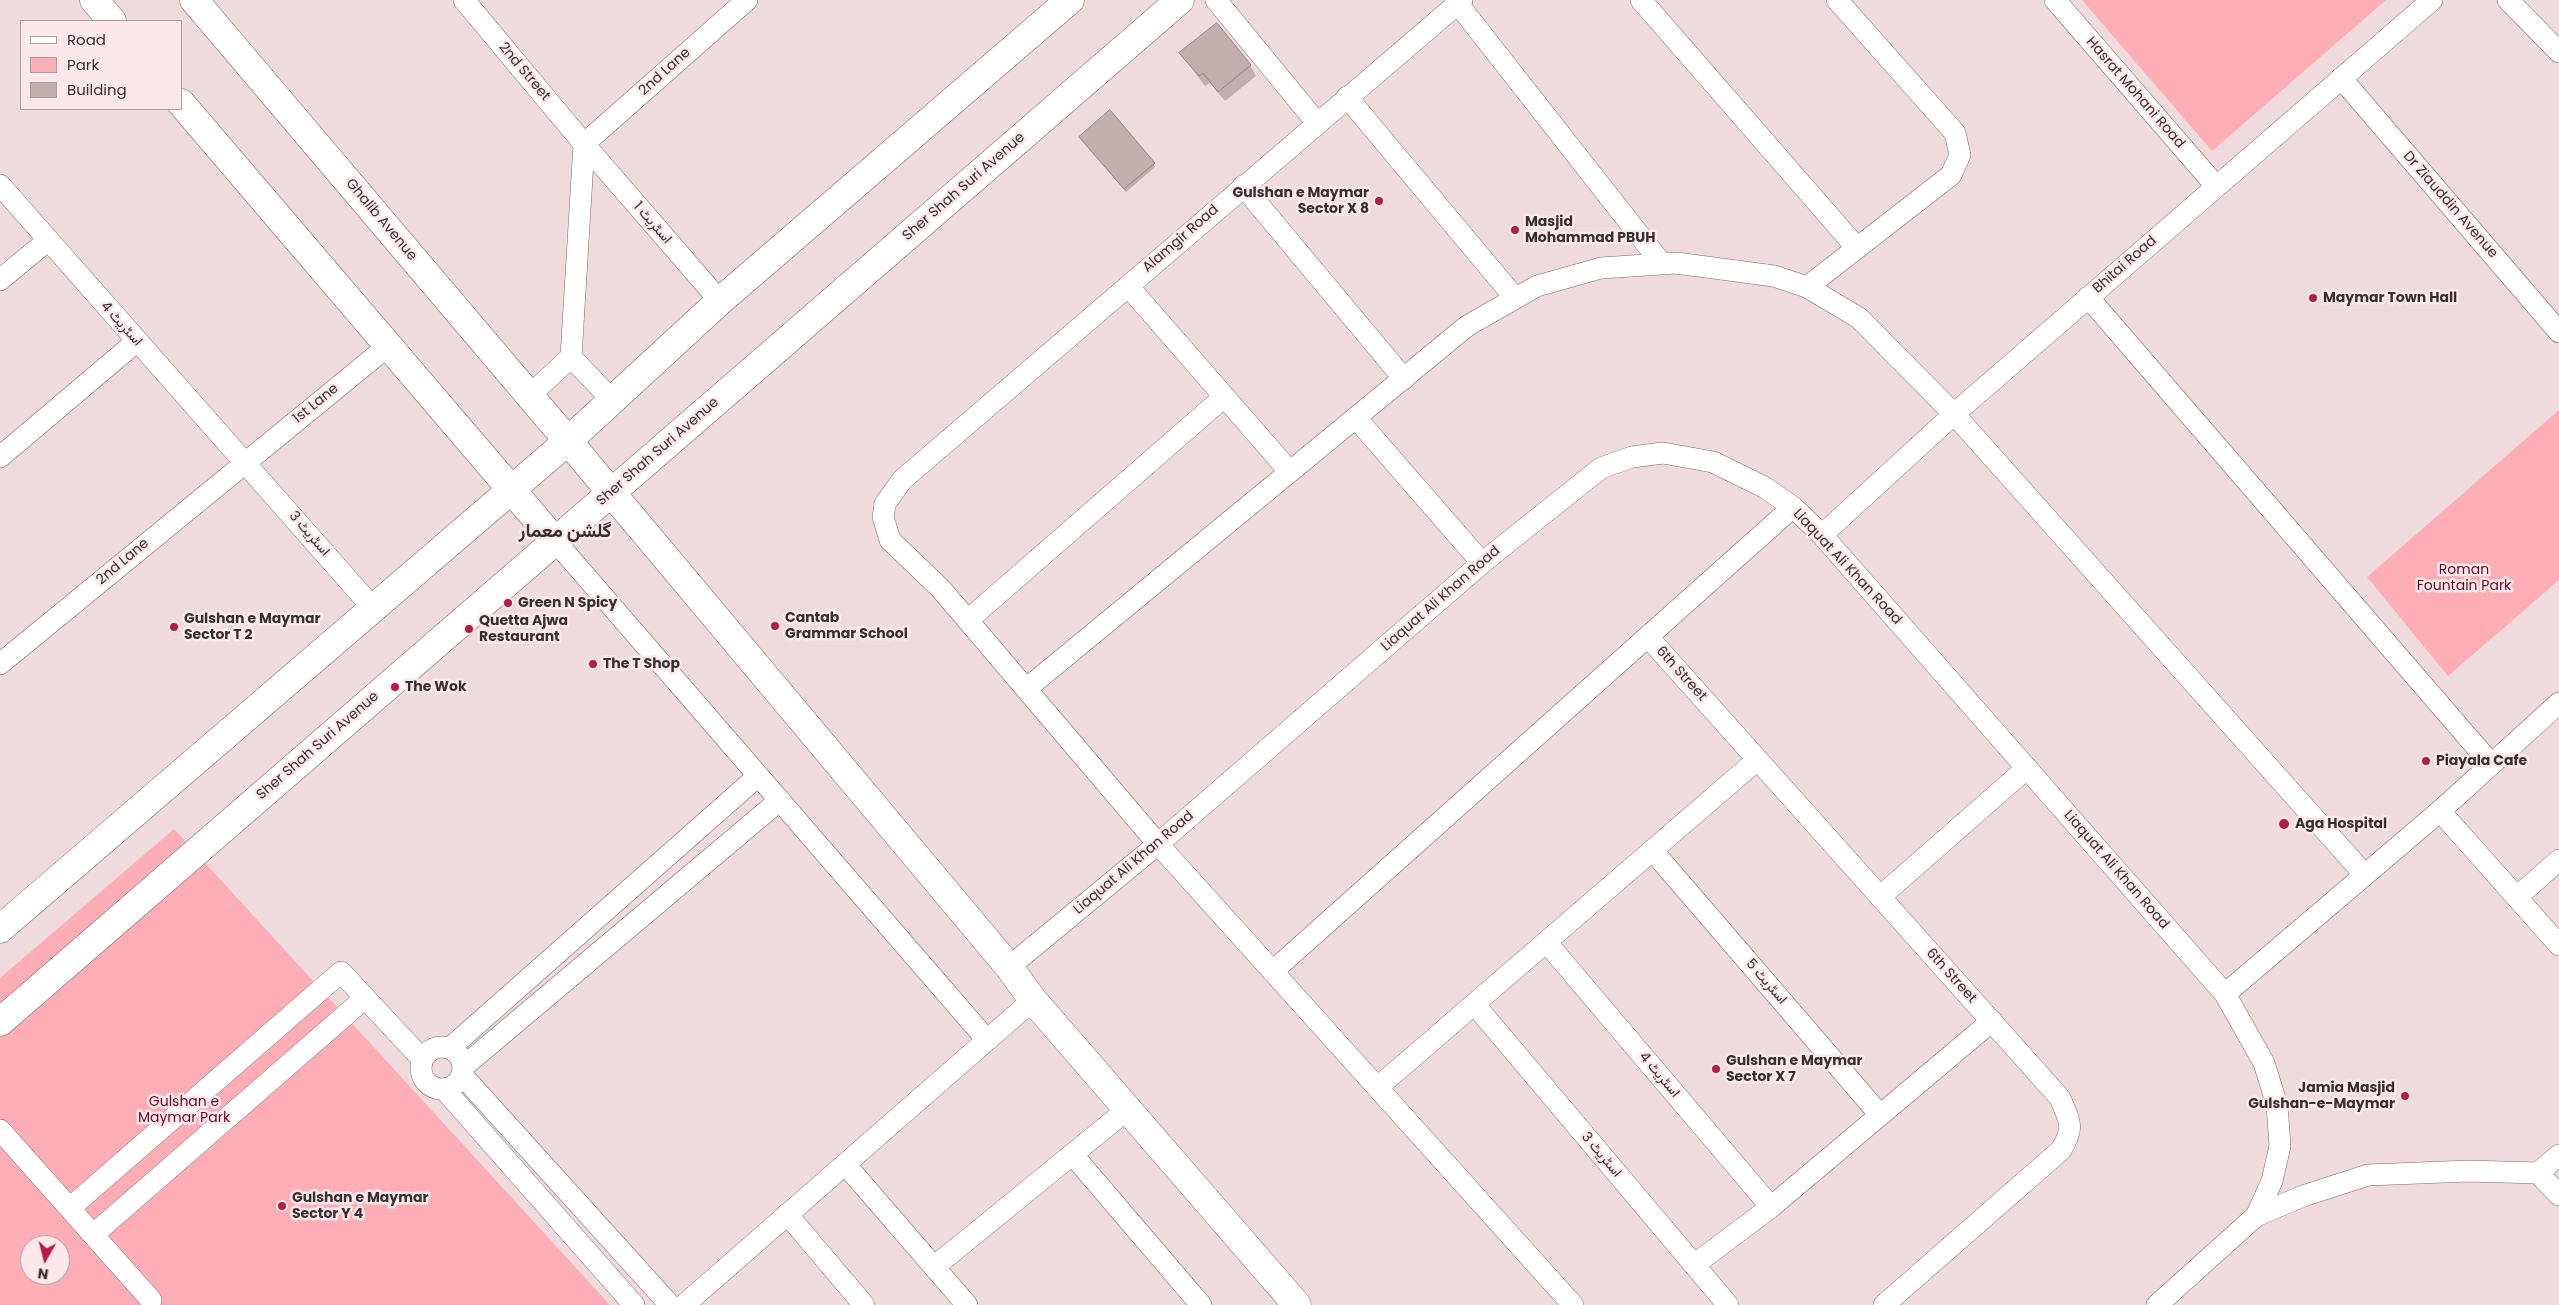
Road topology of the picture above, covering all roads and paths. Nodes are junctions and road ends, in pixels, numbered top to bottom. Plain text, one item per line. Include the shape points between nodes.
1 (94, 0) edge
2 (194, 0) edge
3 (464, 0) edge
4 (746, 0) edge
5 (1070, 0) edge
6 (1180, 0) edge
7 (1216, 0) edge
8 (1641, 0) edge
9 (1837, 0) edge
10 (2055, 0) edge
11 (2432, 0) edge
12 (2508, 0) edge
13 (1460, 2) edge
14 (111, 20) edge
15 (2559, 52) edge
16 (2341, 78) junction
17 (1347, 97) junction
18 (182, 104) edge
19 (1317, 123) junction
20 (584, 144) junction
21 (0, 185) edge
22 (1243, 186) junction
23 (2216, 186) junction
24 (47, 241) junction
25 (1857, 248) junction
26 (1662, 264) junction
27 (0, 280) edge
28 (1128, 286) junction
29 (1807, 286) junction
30 (2088, 297) junction
31 (1515, 298) junction
32 (720, 301) junction
33 (2559, 332) edge
34 (136, 342) junction
35 (388, 346) junction
36 (570, 357) junction
37 (1404, 379) junction
38 (528, 397) junction
39 (1224, 397) junction
40 (612, 400) junction
41 (1954, 414) junction
42 (1356, 418) junction
43 (568, 441) junction
44 (0, 457) edge
45 (245, 461) junction
46 (1290, 472) junction
47 (510, 490) junction
48 (610, 494) junction
49 (1793, 507) junction
50 (1822, 535) junction
51 (556, 542) junction
52 (1482, 563) junction
53 (372, 607) junction
54 (968, 620) junction
55 (1648, 637) junction
56 (0, 664) edge
57 (1026, 689) junction
58 (2558, 705) edge
59 (1757, 760) junction
60 (2492, 764) junction
61 (2027, 768) junction
62 (758, 776) junction
63 (780, 800) junction
64 (2440, 811) junction
65 (1158, 844) junction
66 (1652, 850) junction
67 (2559, 860) edge
68 (2364, 874) junction
69 (1880, 897) junction
70 (2517, 897) junction
71 (0, 928) edge
72 (1547, 943) junction
73 (2559, 945) edge
74 (1009, 967) junction
75 (1273, 971) junction
76 (2225, 994) junction
77 (365, 998) junction
78 (1033, 1000) junction
79 (1475, 1005) junction
80 (1992, 1021) junction
81 (0, 1022) edge
82 (987, 1040) junction
83 (450, 1048) junction
84 (422, 1059) junction
85 (462, 1071) junction
86 (1378, 1087) junction
87 (444, 1089) junction
88 (1128, 1109) junction
89 (1880, 1115) junction
90 (0, 1130) edge
91 (1072, 1154) junction
92 (2559, 1155) edge
93 (846, 1164) junction
94 (2538, 1173) junction
95 (2559, 1195) edge
96 (1771, 1207) junction
97 (70, 1208) junction
98 (787, 1214) junction
99 (2256, 1216) junction
100 (94, 1234) junction
101 (1694, 1265) junction
102 (934, 1267) junction
103 (149, 1304) edge
104 (634, 1305) edge
105 (670, 1305) edge
106 (684, 1305) edge
107 (864, 1305) edge
108 (967, 1305) edge
109 (1202, 1305) edge
110 (1297, 1305) edge
111 (1573, 1305) edge
112 (1728, 1305) edge
113 (1884, 1305) edge
114 (2156, 1305) edge

1 - 14 street
2 - 38 street, Ghalib Avenue
3 - 20 street, 2nd Street
4 - 20 street, 2nd Lane
5 - 32 street
6 - 48 street, Sher Shah Suri Avenue
7 - 19 street
8 - 25 street
9 - 25 street via 1955,133 1960,155 1951,175
10 - 23 street, Hasrat Mohani Road
11 - 16 street, Bhitai Road
12 - 15 street
13 - 17 street, Alamgir Road
13 - 26 street
16 - 23 street, Bhitai Road
16 - 33 street, Dr Ziauddin Avenue
17 - 19 street, Alamgir Road
17 - 31 street
18 - 35 street
19 - 22 street, Alamgir Road
20 - 32 street, اسٹریٹ 1
20 - 36 street
21 - 24 street, اسٹریٹ 4
22 - 28 street, Alamgir Road
22 - 37 street
23 - 30 street, Bhitai Road
24 - 27 street
24 - 34 street, اسٹریٹ 4
25 - 29 street
26 - 29 street via 1774,276
26 - 31 street via 1601,268 1537,286
28 - 39 street
28 - 54 street, Alamgir Road via 902,480 885,504 883,518 890,540 942,589
29 - 41 street via 1859,318
30 - 41 street, Bhitai Road
30 - 60 street
31 - 37 street via 1467,326
32 - 40 street
34 - 44 street
34 - 45 street, اسٹریٹ 4
35 - 45 street, 1st Lane
35 - 47 street
36 - 38 street
36 - 40 street
37 - 42 street
38 - 43 street, Ghalib Avenue
39 - 46 street
39 - 54 street
40 - 43 street
41 - 50 street, Bhitai Road
41 - 68 street
42 - 46 street
42 - 52 street
43 - 47 street
43 - 48 street, Ghalib Avenue
45 - 53 street, اسٹریٹ 3
45 - 56 street, 2nd Lane
46 - 57 street
47 - 51 street
47 - 53 street
48 - 51 street, Sher Shah Suri Avenue
48 - 74 street, Ghalib Avenue
49 - 50 street, Liaquat Ali Khan Road
49 - 52 street, Liaquat Ali Khan Road via 1764,487 1713,462 1663,453 1632,457 1600,468
49 - 55 street
50 - 61 street, Liaquat Ali Khan Road
51 - 62 street
51 - 81 street, Sher Shah Suri Avenue
52 - 65 street, Liaquat Ali Khan Road
53 - 71 street
54 - 57 street, Alamgir Road
55 - 59 street, 6th Street
55 - 75 street
57 - 65 street, Alamgir Road
58 - 60 street
59 - 66 street
59 - 69 street, 6th Street
60 - 64 street
61 - 69 street
61 - 76 street, Liaquat Ali Khan Road
62 - 63 street
62 - 83 street
63 - 82 street
63 - 85 street
64 - 68 street
64 - 70 street
65 - 74 street, Liaquat Ali Khan Road
65 - 75 street, Alamgir Road
66 - 72 street
66 - 89 street, اسٹریٹ 5
67 - 70 street
68 - 76 street
69 - 80 street, 6th Street
70 - 73 street
72 - 79 street
72 - 96 street, اسٹریٹ 4
74 - 78 street, Ghalib Avenue
75 - 86 street, Alamgir Road
76 - 99 street, Liaquat Ali Khan Road via 2264,1063 2277,1105 2280,1146 2272,1181
77 - 84 street
77 - 97 street via 341,972
77 - 100 street
78 - 82 street
78 - 88 street, Ghalib Avenue
79 - 86 street
79 - 101 street, اسٹریٹ 3
80 - 89 street
80 - 113 street, 6th Street via 2060,1098 2069,1119 2070,1136 2060,1150
82 - 93 street
83 - 84 street via 439,1046 429,1050
83 - 85 street via 459,1055
84 - 87 street via 420,1070 425,1080 433,1087
85 - 87 street via 452,1086
85 - 105 street
86 - 111 street, Alamgir Road
87 - 104 street
88 - 91 street
88 - 110 street, Ghalib Avenue
89 - 96 street
90 - 97 street
91 - 102 street
91 - 109 street
92 - 94 street
93 - 98 street
93 - 102 street
94 - 95 street
94 - 99 street via 2469,1171 2368,1175 2303,1196
96 - 101 street
97 - 100 street
98 - 106 street
98 - 107 street
99 - 114 street, Liaquat Ali Khan Road
100 - 103 street
101 - 112 street, اسٹریٹ 3
102 - 108 street

